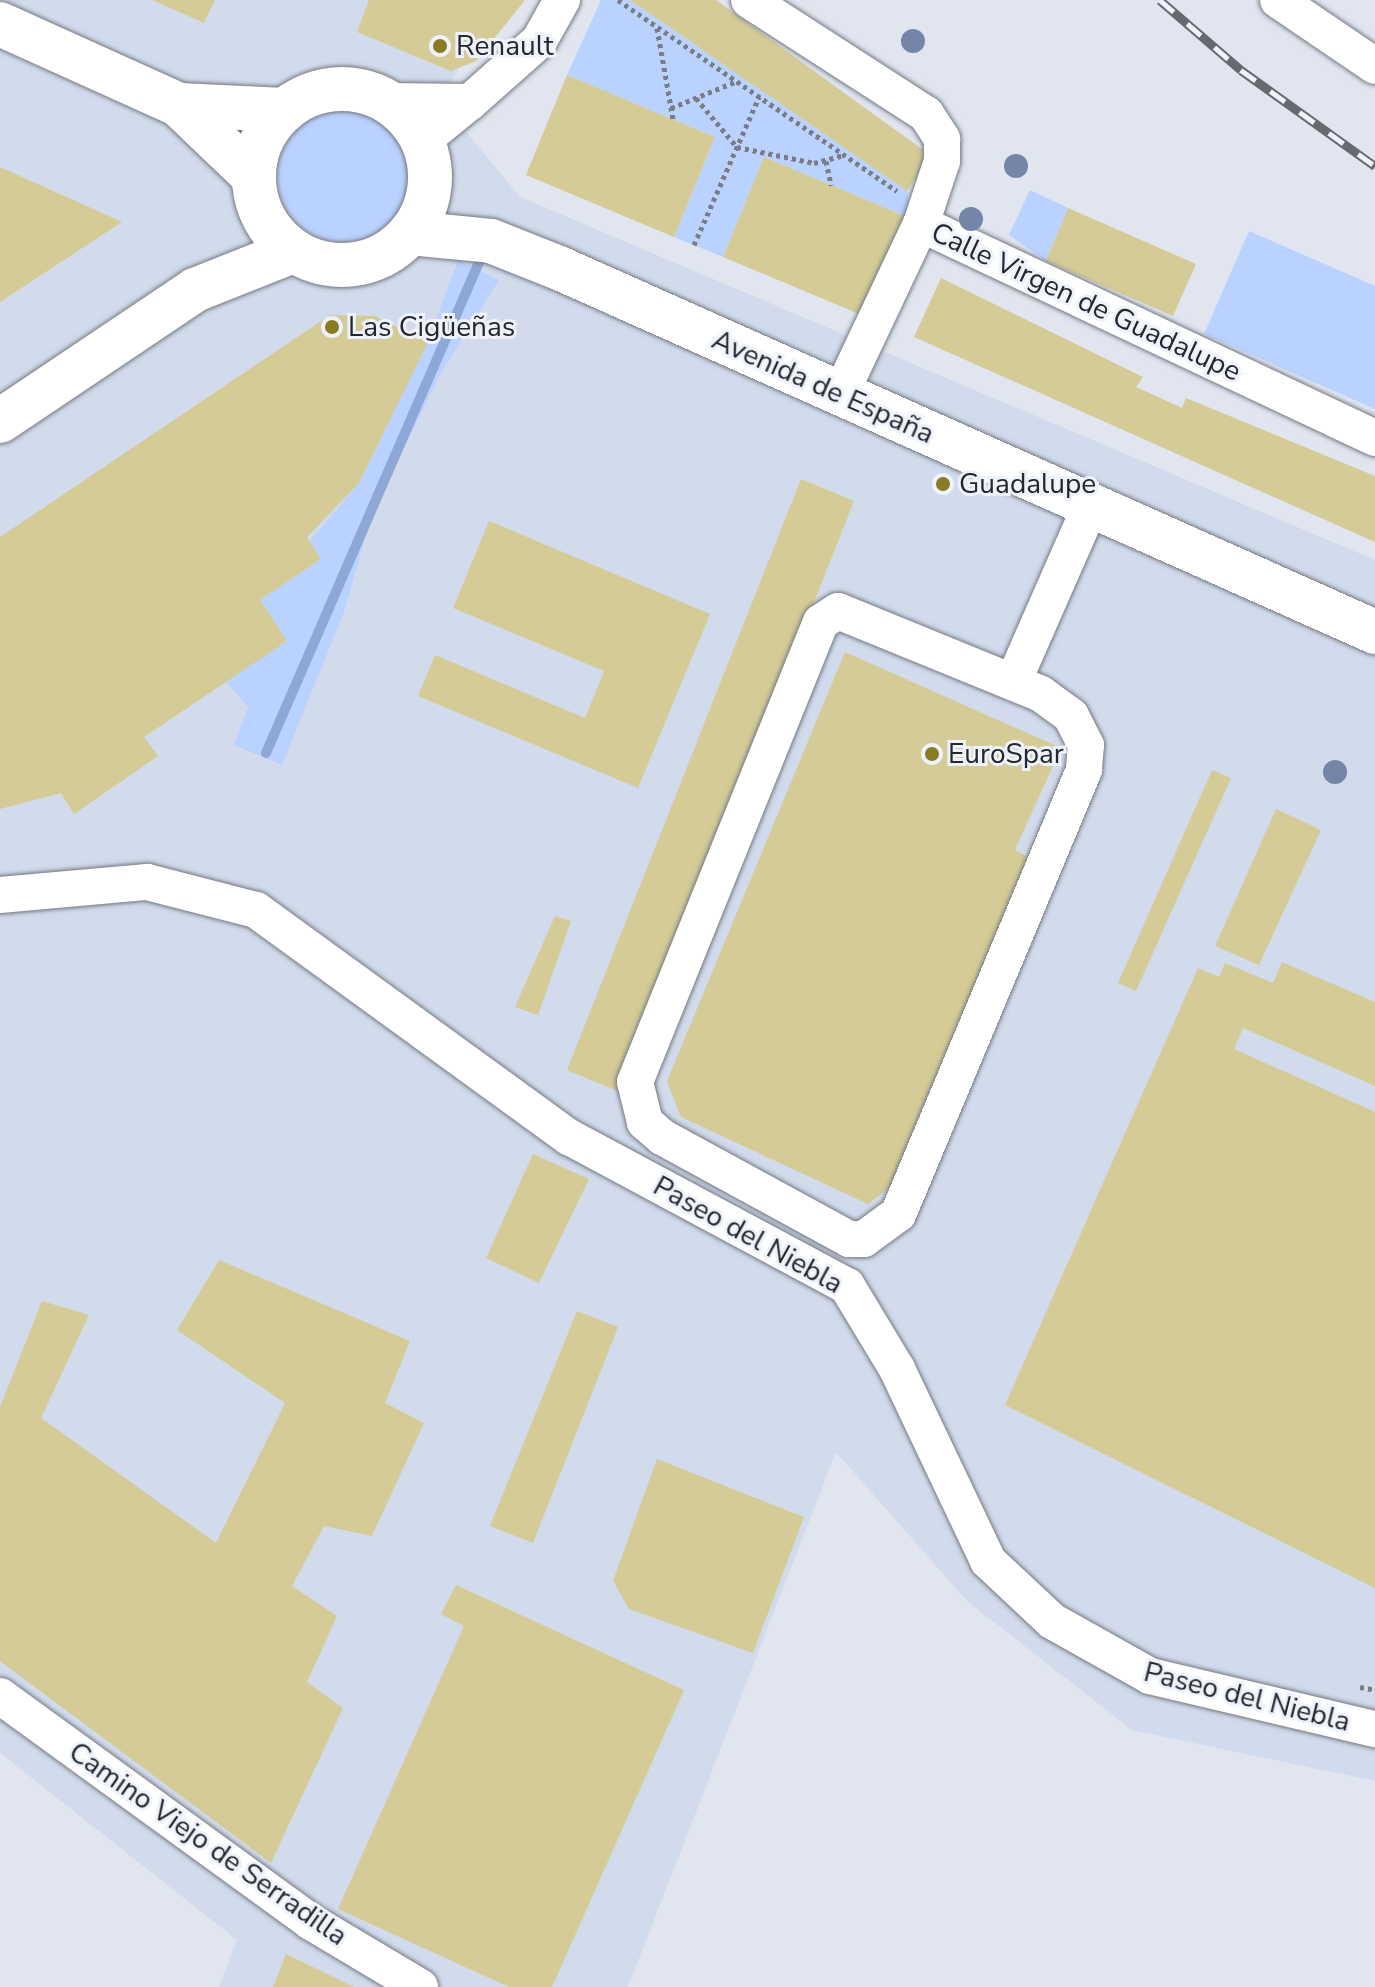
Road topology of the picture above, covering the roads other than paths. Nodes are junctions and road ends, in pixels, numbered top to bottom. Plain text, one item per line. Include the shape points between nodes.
1 (562, 0) edge
2 (749, 0) edge
3 (1278, 0) edge
4 (0, 24) edge
5 (1375, 66) edge
6 (386, 101) junction
7 (470, 102) junction
8 (179, 105) junction
9 (285, 110) junction
10 (427, 160) junction
11 (258, 196) junction
12 (915, 212) junction
13 (410, 233) junction
14 (491, 241) junction
15 (293, 251) junction
16 (195, 290) junction
17 (840, 395) junction
18 (0, 421) edge
19 (1375, 438) edge
20 (1090, 507) junction
21 (1375, 632) edge
22 (1014, 680) junction
23 (0, 895) edge
24 (0, 1696) edge
25 (1375, 1729) edge
26 (420, 1987) edge

1 - 7 street via 539,41
2 - 12 street, Calle Virgen de Guadalupe via 926,114 942,139 942,161
3 - 5 street
4 - 8 main road
6 - 7 street
6 - 9 main road via 334,89
6 - 10 main road
7 - 10 street
8 - 9 main road
8 - 11 main road
9 - 11 main road via 268,129
10 - 13 main road
10 - 14 main road, Avenida de España
11 - 15 main road
11 - 16 main road
12 - 17 street
12 - 19 street, Calle Virgen de Guadalupe
13 - 14 main road, Avenida de España
13 - 15 main road via 375,259 347,266
14 - 17 main road, Avenida de España
15 - 16 main road
16 - 18 main road
17 - 20 main road, Avenida de España
20 - 21 main road, Avenida de España
20 - 22 street
22 - 22 street via 857,613 838,611 821,622 635,1082 645,1122 662,1137 849,1239 880,1231 898,1214 1084,770 1086,745 1071,716
23 - 25 street, Paseo del Niebla via 147,882 256,910 569,1137 847,1286 897,1369 988,1561 1052,1621 1150,1676
24 - 26 street, Camino Viejo de Serradilla via 311,1922

